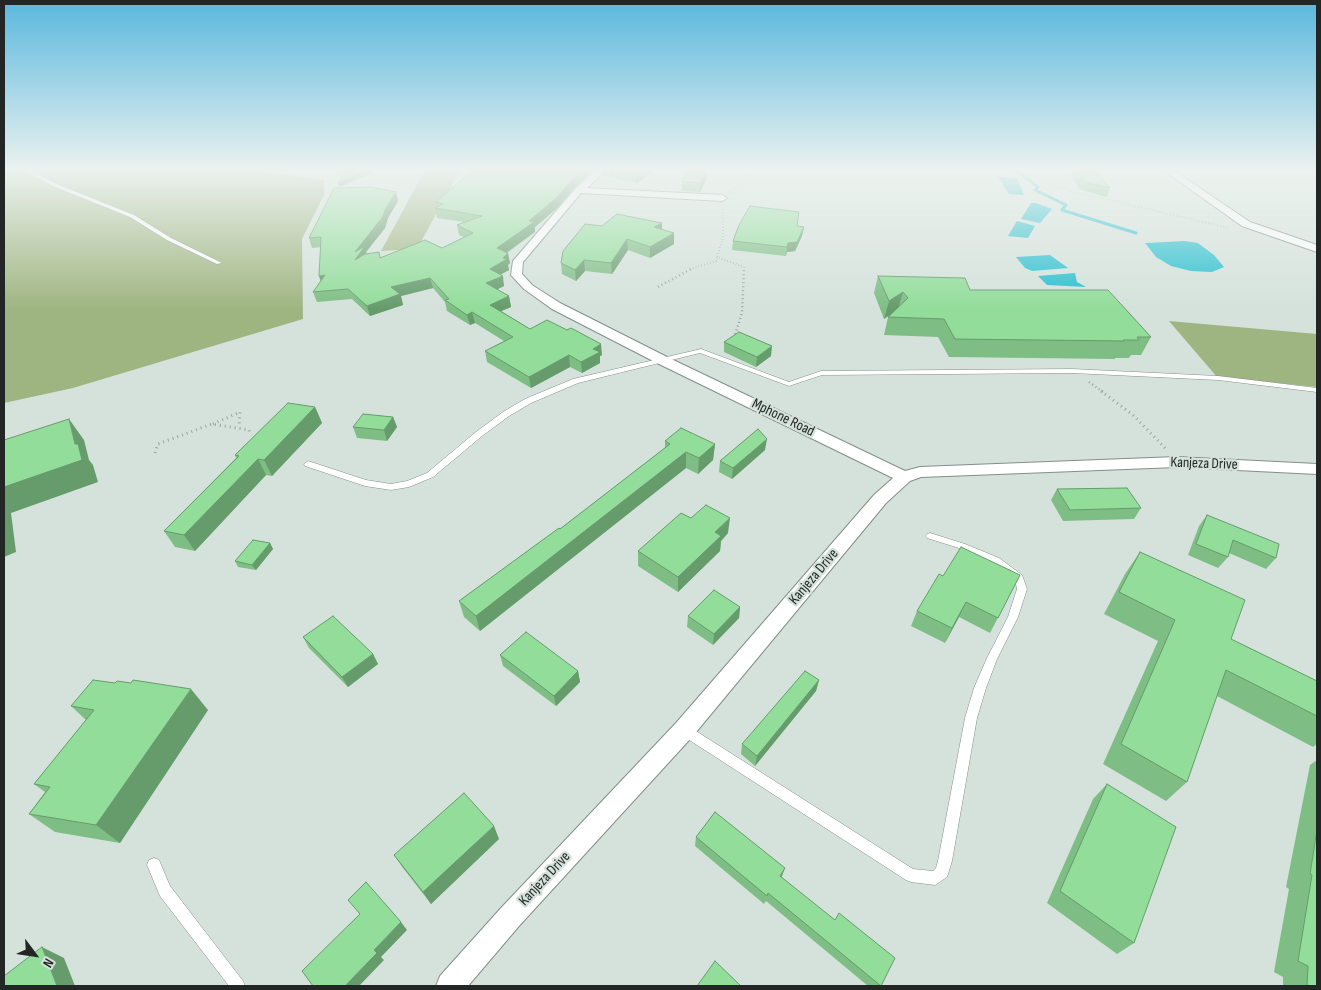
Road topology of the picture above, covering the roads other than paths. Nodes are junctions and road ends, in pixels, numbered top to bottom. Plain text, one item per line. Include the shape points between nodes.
1 (132, 216) edge
2 (556, 216) edge
3 (1234, 216) edge
4 (1317, 249) edge
5 (219, 263) dead end
6 (662, 360) junction
7 (1317, 390) edge
8 (308, 464) dead end
9 (1317, 469) edge
10 (904, 477) junction
11 (930, 536) dead end
12 (684, 730) junction
13 (154, 864) dead end
14 (238, 986) edge
15 (450, 986) edge

1 - 5 lane via 169,239
2 - 6 street, Mphone Road via 518,261 517,274 528,287 556,306
3 - 4 street
6 - 7 lane via 701,351 789,384 821,374 1072,371 1218,378
6 - 8 lane via 576,382 528,401 479,434 430,475 409,484 391,487 365,483
6 - 10 street, Mphone Road
9 - 10 street, Kanjeza Drive via 1177,462 920,472
10 - 12 street, Kanjeza Drive via 880,499
11 - 12 lane via 996,561 1019,578 1022,589 1013,618 980,688 971,718 945,861 942,872 935,878 911,875
12 - 15 street, Kanjeza Drive
13 - 14 lane via 165,891

